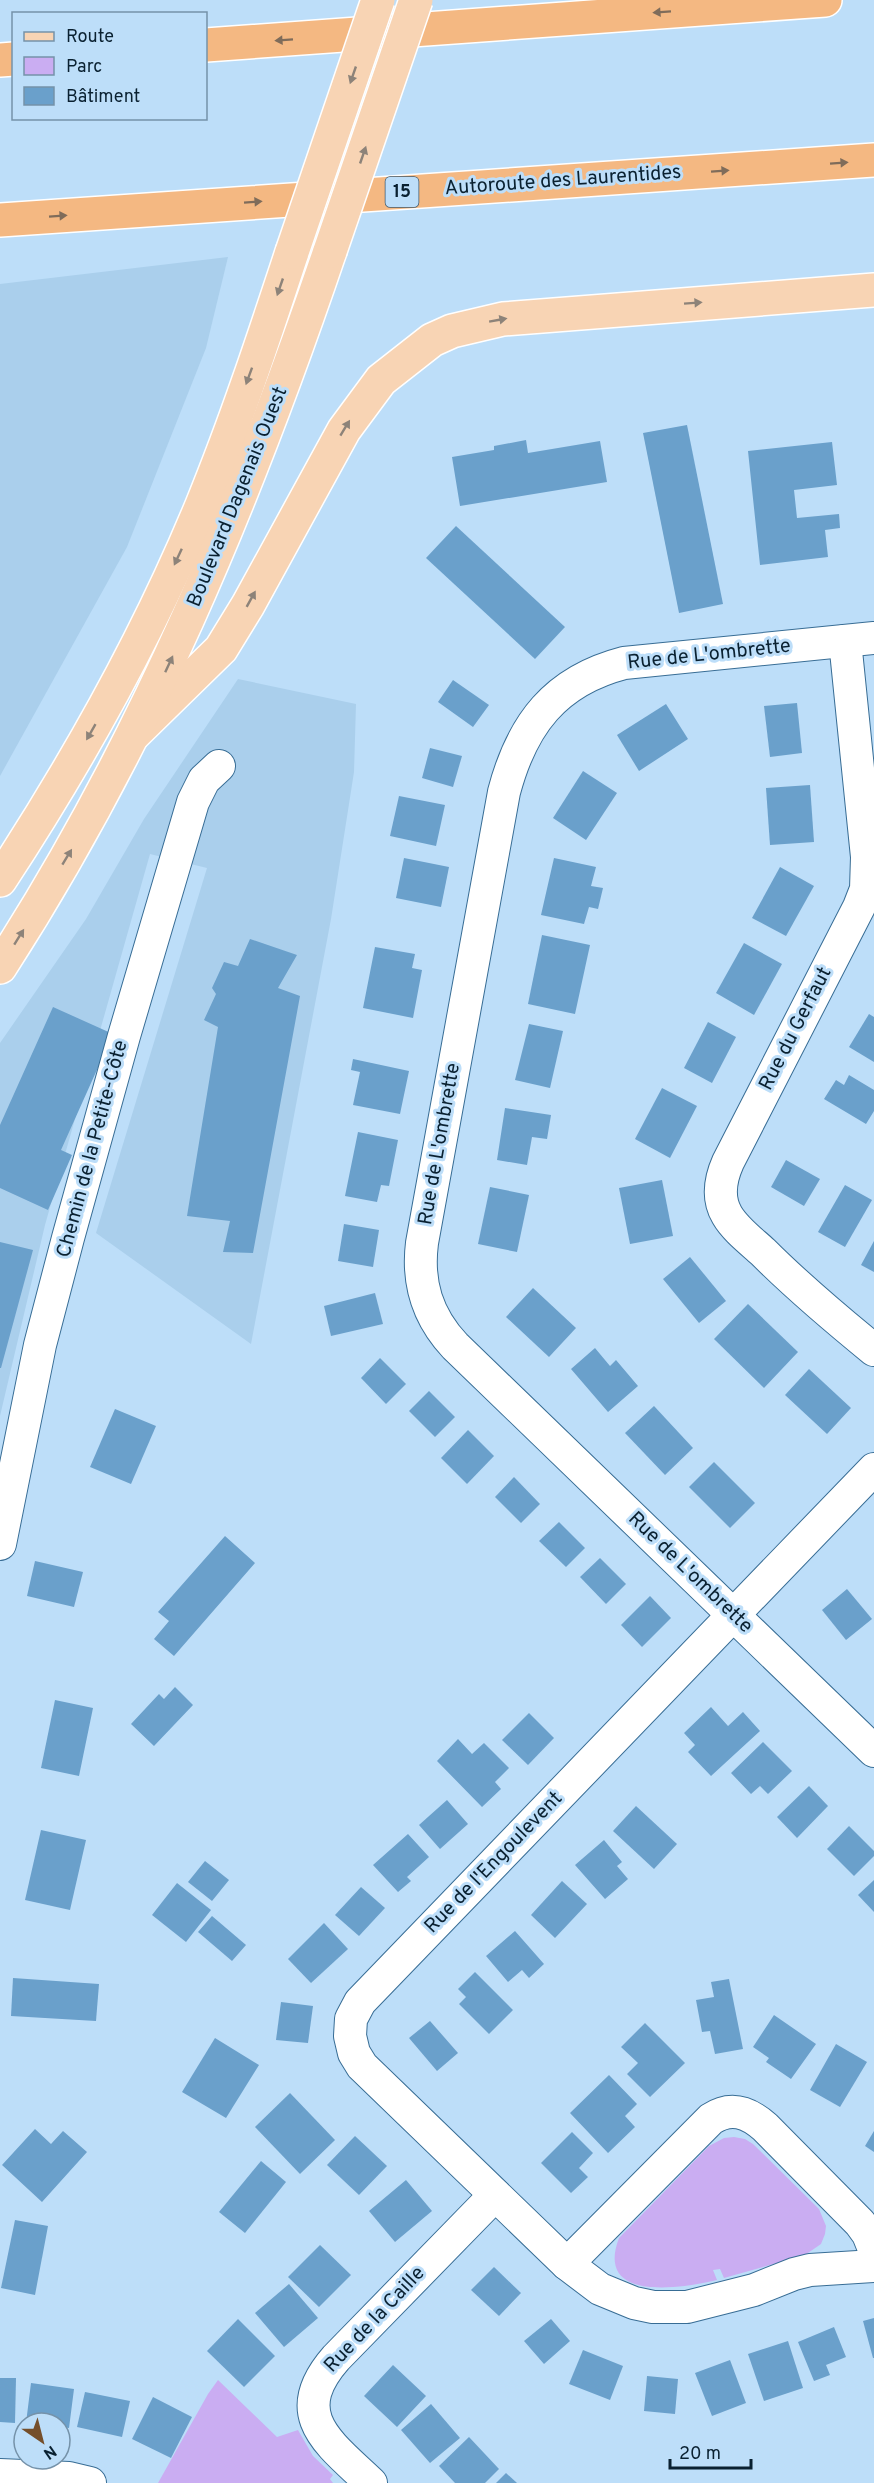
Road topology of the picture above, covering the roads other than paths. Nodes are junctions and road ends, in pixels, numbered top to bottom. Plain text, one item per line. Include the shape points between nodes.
1 (378, 0) edge
2 (416, 0) edge
3 (825, 0) edge
4 (207, 45) edge
5 (874, 160) edge
6 (0, 220) edge
7 (874, 290) edge
8 (860, 640) edge
9 (133, 735) junction
10 (219, 766) dead end
11 (0, 880) edge
12 (0, 967) edge
13 (874, 1350) edge
14 (874, 1469) edge
15 (0, 1544) edge
16 (733, 1615) junction
17 (874, 1751) edge
18 (495, 2195) junction
19 (874, 2249) edge
20 (567, 2264) junction
21 (874, 2266) edge
22 (0, 2475) edge
23 (90, 2483) edge
24 (371, 2483) edge

1 -> 11 main road, Boulevard Dagenais Ouest, bridge via 269,321 201,506 98,719
9 -> 2 main road, Boulevard Dagenais Ouest, bridge via 209,574 263,441
3 -> 4 highway
6 -> 5 highway, Autoroute des Laurentides / 15
9 -> 7 main road via 221,650 367,395 393,368 432,340 503,319
8 - 13 street, Rue du Gerfaut via 866,888 728,1162 720,1190 727,1216 739,1229 800,1288
8 - 16 street, Rue de L'ombrette via 642,660 606,668 562,692 528,729 504,792 421,1250 424,1293 446,1337
12 -> 9 main road, Boulevard Dagenais Ouest via 95,810
10 - 15 street, Chemin de la Petite-Côte via 204,780 193,802 124,1036 40,1345
14 - 16 street, Rue de l'Engoulevent
16 - 17 street, Rue de L'ombrette
16 - 18 street, Rue de l'Engoulevent via 355,2010 350,2036 362,2066
18 - 20 street, Rue de l'Engoulevent
18 - 24 street, Rue de la Caille via 336,2358 316,2386 312,2404 318,2429
19 - 20 street via 860,2223 765,2127 754,2118 732,2111 720,2113 706,2124
20 - 21 street, Rue de l'Engoulevent via 618,2298 671,2308 709,2302 810,2270
22 - 23 street via 69,2478

